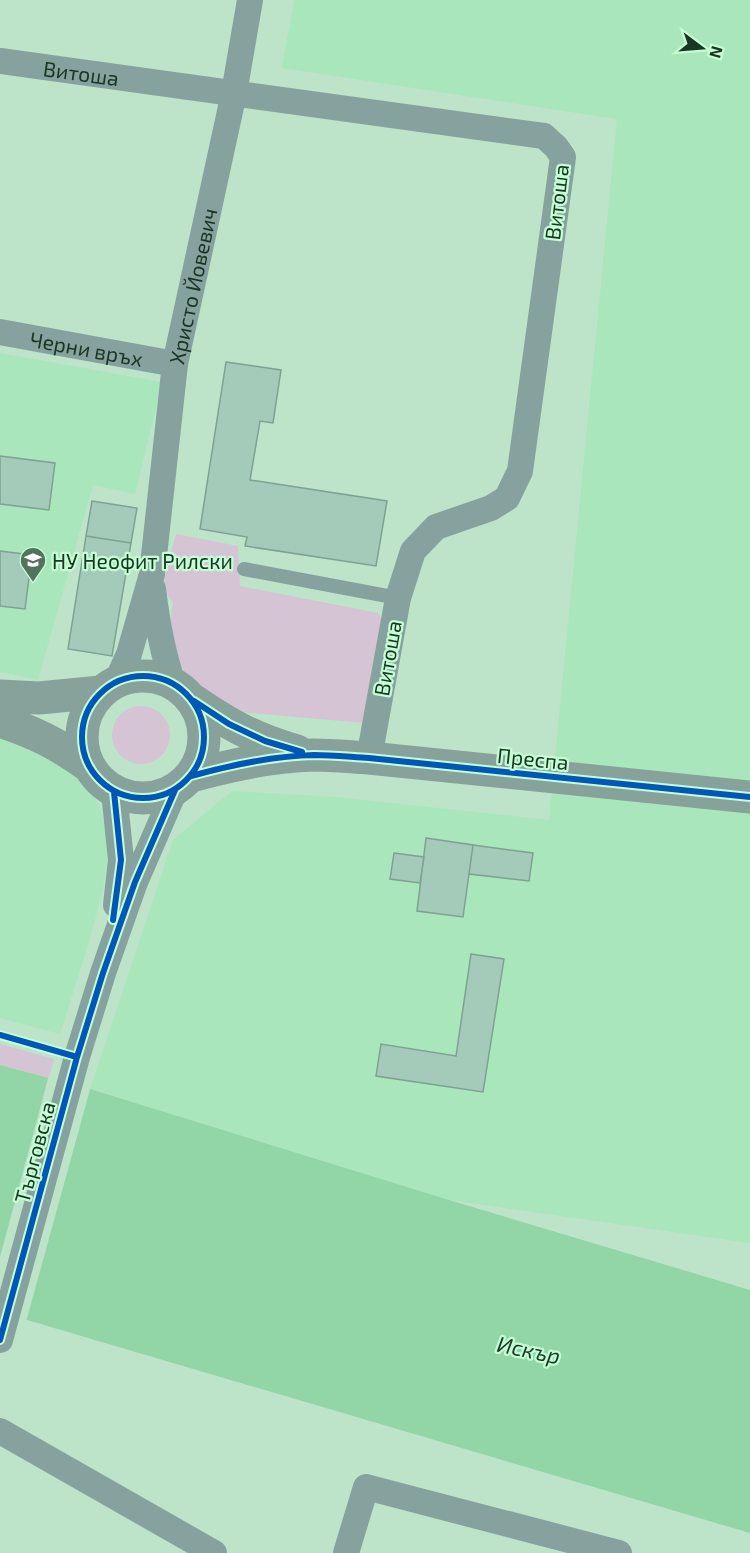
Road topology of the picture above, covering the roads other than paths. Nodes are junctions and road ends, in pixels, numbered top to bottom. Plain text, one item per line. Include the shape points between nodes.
1 (250, 0) edge
2 (0, 61) edge
3 (234, 93) junction
4 (0, 332) edge
5 (175, 364) junction
6 (244, 569) dead end
7 (152, 574) junction
8 (398, 598) junction
9 (109, 687) junction
10 (181, 691) junction
11 (0, 696) edge
12 (0, 721) edge
13 (313, 755) junction
14 (369, 758) junction
15 (87, 765) junction
16 (183, 783) junction
17 (114, 792) junction
18 (750, 797) edge
19 (103, 973) junction
20 (1, 1336) edge
21 (0, 1431) edge
22 (214, 1553) edge
23 (346, 1553) edge
24 (619, 1553) edge

1 - 3 street, Христо Йовевич
2 - 3 street, Витоша
3 - 5 street, Христо Йовевич
3 - 8 street, Витоша via 544,136 563,157 520,471 507,498 436,528 413,551
4 - 5 street, Черни връх
5 - 7 street, Христо Йовевич
6 - 8 lane
7 - 9 street, Христо Йовевич via 129,654
7 - 10 street, Христо Йовевич via 162,653
8 - 14 street, Витоша
9 - 10 main road via 136,676 156,677
9 - 11 main road via 39,698
9 - 15 main road via 89,708 82,726
10 - 13 main road, Преспа via 229,724 264,741
10 - 16 main road via 200,716 204,737 201,758
12 - 15 main road via 60,745
13 - 14 main road, Преспа
13 - 16 main road, Преспа via 231,765
14 - 18 main road, Преспа
15 - 17 main road
16 - 17 main road via 155,798
16 - 19 street, Търговска via 135,882
17 - 19 street, Търговска via 122,860
19 - 20 street, Търговска
21 - 22 street
23 - 24 street via 366,1487

